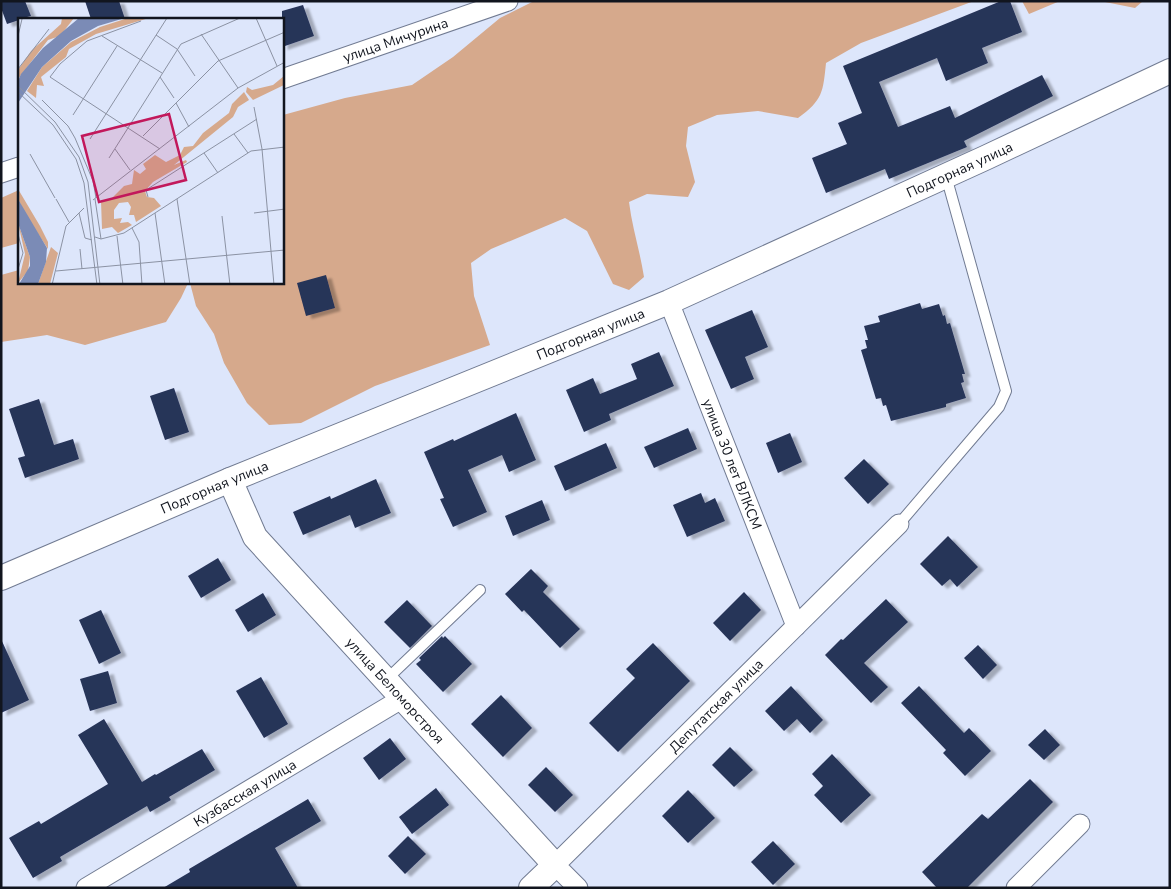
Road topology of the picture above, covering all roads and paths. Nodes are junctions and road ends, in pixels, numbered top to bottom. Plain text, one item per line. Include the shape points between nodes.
1 (508, 1) edge
2 (1170, 71) edge
3 (284, 78) edge
4 (18, 167) edge
5 (1, 173) edge
6 (946, 176) junction
7 (669, 302) junction
8 (230, 480) junction
9 (899, 524) joint
10 (1, 578) edge
11 (480, 590) dead end
12 (796, 626) junction
13 (386, 680) junction
14 (403, 698) junction
15 (1080, 824) dead end
16 (555, 865) junction
17 (86, 888) edge
18 (531, 888) edge
19 (578, 888) edge
20 (1016, 888) edge

1 - 3 street, улица Мичурина
2 - 6 street, Подгорная улица
4 - 5 street
6 - 7 street, Подгорная улица
6 - 9 lane via 1006,392 999,407
7 - 8 street, Подгорная улица
7 - 12 street, улица 30 лет ВЛКСМ
8 - 10 street, Подгорная улица
8 - 13 street, улица Беломорстроя via 255,537
9 - 12 street, Депутатская улица
11 - 13 lane
12 - 16 street, Депутатская улица
13 - 14 street, улица Беломорстроя
14 - 16 street, улица Беломорстроя
14 - 17 street, Кузбасская улица
15 - 20 street
16 - 18 street, Депутатская улица
16 - 19 street, улица Беломорстроя

